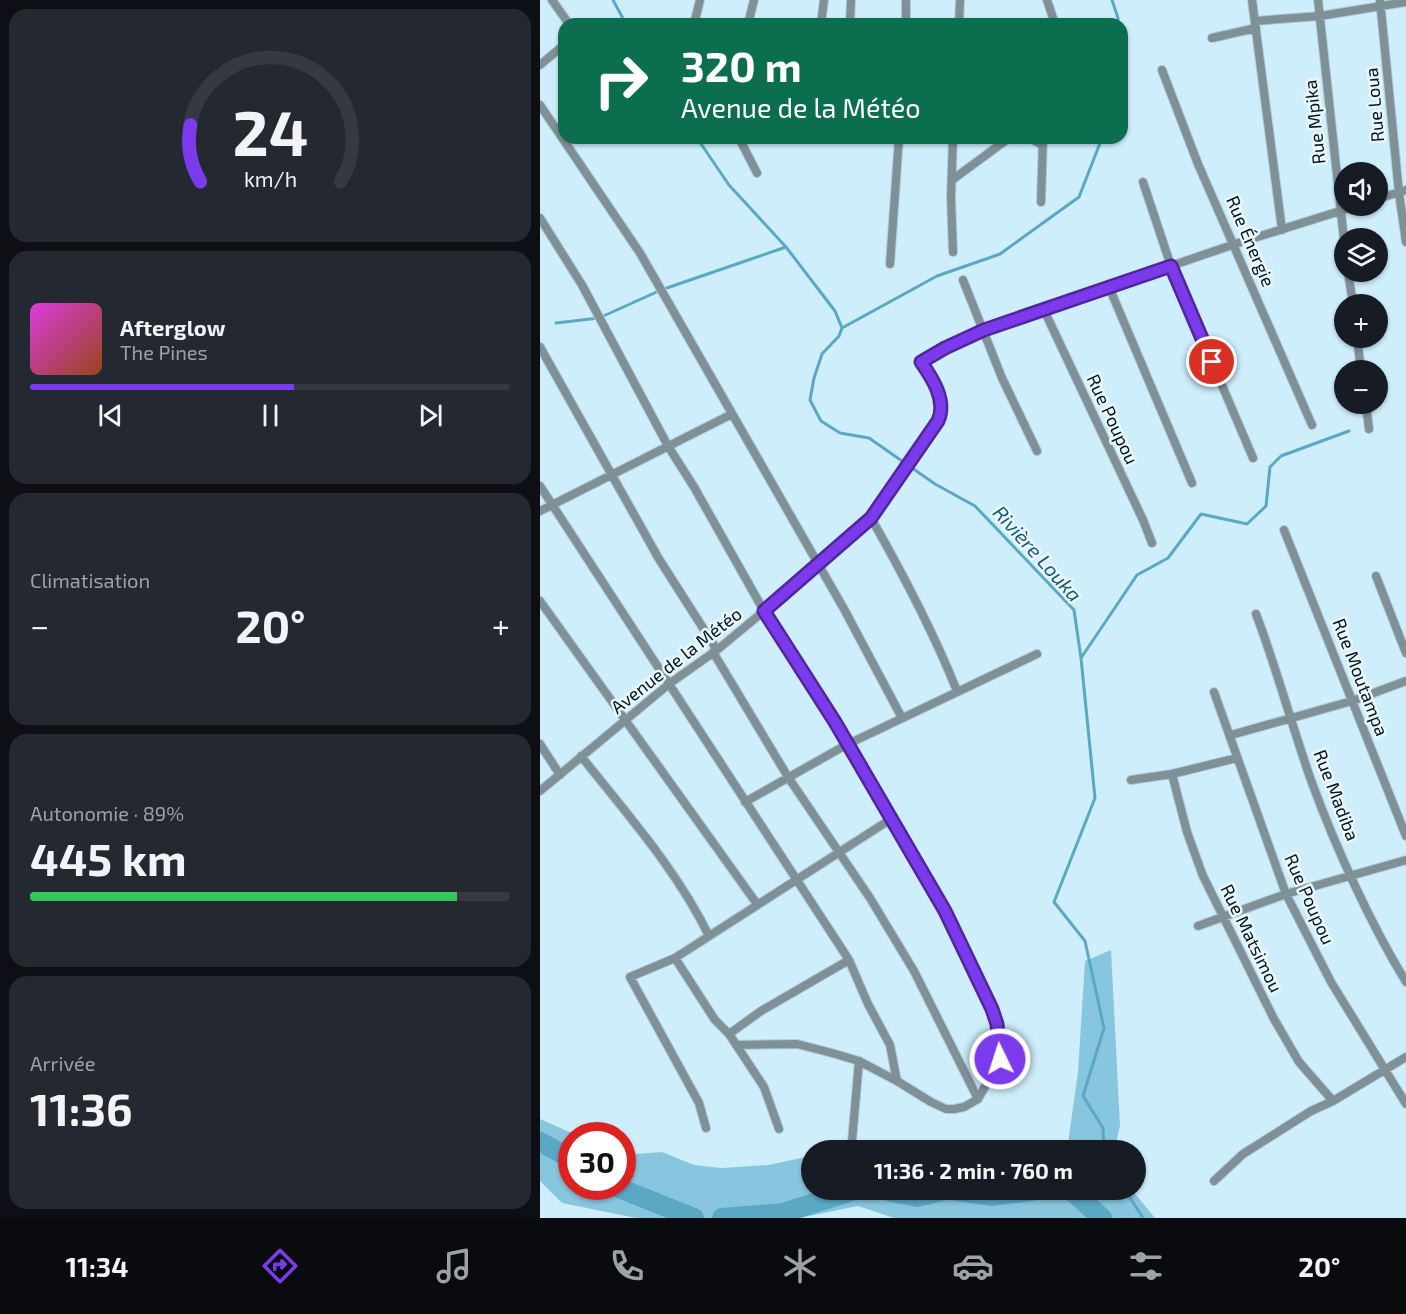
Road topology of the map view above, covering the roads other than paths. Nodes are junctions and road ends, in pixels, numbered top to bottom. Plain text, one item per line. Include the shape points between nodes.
1 (552, 0) edge
2 (700, 0) edge
3 (754, 0) edge
4 (824, 0) edge
5 (851, 0) edge
6 (906, 0) edge
7 (960, 0) edge
8 (1047, 0) edge
9 (1252, 0) edge
10 (1318, 0) edge
11 (1406, 2) edge
12 (1380, 3) edge
13 (1320, 16) junction
14 (565, 18) edge
15 (696, 18) edge
16 (750, 18) edge
17 (822, 18) edge
18 (850, 18) edge
19 (906, 18) edge
20 (959, 18) edge
21 (1053, 18) edge
22 (1256, 25) junction
23 (1212, 38) dead end
24 (558, 50) edge
25 (540, 65) edge
26 (1162, 70) dead end
27 (540, 105) edge
28 (558, 132) edge
29 (566, 144) edge
30 (742, 144) edge
31 (899, 144) edge
32 (953, 144) edge
33 (1001, 144) edge
34 (1042, 144) edge
35 (1335, 162) edge
36 (757, 172) dead end
37 (952, 180) junction
38 (1143, 182) dead end
39 (1402, 191) edge
40 (1041, 202) dead end
41 (1334, 212) edge
42 (540, 218) edge
43 (1282, 230) junction
44 (1406, 242) edge
45 (1235, 244) junction
46 (953, 252) dead end
47 (890, 264) dead end
48 (1171, 266) junction
49 (963, 280) dead end
50 (1109, 287) junction
51 (1044, 310) junction
52 (984, 330) junction
53 (540, 347) edge
54 (732, 414) junction
55 (1367, 414) edge
56 (1312, 425) dead end
57 (1369, 429) dead end
58 (668, 446) junction
59 (1037, 451) dead end
60 (1253, 459) dead end
61 (613, 475) junction
62 (1192, 483) dead end
63 (540, 486) edge
64 (552, 505) junction
65 (540, 511) edge
66 (871, 518) junction
67 (1284, 530) dead end
68 (1152, 543) dead end
69 (818, 564) junction
70 (1376, 576) dead end
71 (540, 601) edge
72 (764, 611) junction
73 (1256, 614) dead end
74 (715, 651) junction
75 (1406, 653) edge
76 (1037, 654) dead end
77 (1406, 681) edge
78 (669, 684) junction
79 (957, 691) junction
80 (1214, 692) dead end
81 (1352, 701) junction
82 (902, 718) junction
83 (1291, 719) junction
84 (626, 720) junction
85 (1231, 735) junction
86 (540, 744) edge
87 (846, 745) junction
88 (580, 756) junction
89 (1237, 758) junction
90 (1172, 774) junction
91 (560, 775) junction
92 (788, 777) junction
93 (1131, 780) dead end
94 (540, 791) edge
95 (745, 802) junction
96 (891, 819) junction
97 (1406, 836) edge
98 (839, 851) junction
99 (1406, 860) edge
100 (1351, 874) junction
101 (795, 879) junction
102 (1286, 894) junction
103 (757, 904) junction
104 (1223, 917) junction
105 (1198, 926) dead end
106 (709, 936) junction
107 (675, 958) junction
108 (849, 960) junction
109 (1406, 981) edge
110 (729, 1034) junction
111 (736, 1045) junction
112 (1406, 1057) edge
113 (859, 1061) junction
114 (1384, 1069) junction
115 (897, 1081) junction
116 (978, 1099) junction
117 (1333, 1101) junction
118 (1406, 1104) edge
119 (706, 1128) dead end
120 (779, 1129) dead end
121 (852, 1140) edge
122 (1214, 1181) dead end

1 - 14 street
2 - 15 street
3 - 16 street
4 - 17 street
5 - 18 street
6 - 19 street
7 - 20 street
8 - 21 street
9 - 22 street
10 - 13 street, Rue Mpika
11 - 12 street
12 - 13 street
12 - 39 street, Rue Loua
13 - 22 street
13 - 35 street, Rue Mpika
22 - 23 street
22 - 43 street
24 - 25 street
26 - 45 street, Rue Énergie via 1198,164
27 - 28 street
29 - 54 street via 640,254
30 - 36 street
31 - 47 street
32 - 37 street
33 - 37 street
34 - 40 street
37 - 46 street
38 - 48 street
39 - 44 street, Rue Loua
41 - 43 street
42 - 58 street via 582,285
43 - 45 street
45 - 48 street
45 - 56 street, Rue Énergie
48 - 50 street
48 - 60 street
49 - 52 street
50 - 51 street
50 - 62 street
51 - 52 street
51 - 68 street, Rue Poupou
52 - 59 street
52 - 66 street, Avenue de la Météo via 921,362 940,399 941,413
53 - 61 street
54 - 58 street
54 - 69 street
55 - 57 street
58 - 61 street
58 - 72 street
61 - 64 street
61 - 74 street
63 - 64 street
64 - 65 street
64 - 78 street
66 - 69 street, Avenue de la Météo
66 - 79 street via 938,642
67 - 81 street, Rue Moutampa
69 - 72 street, Avenue de la Météo
69 - 82 street
70 - 75 street
71 - 84 street
72 - 74 street, Avenue de la Météo
72 - 87 street
73 - 83 street, Rue Madiba
74 - 78 street, Avenue de la Météo
74 - 92 street
76 - 79 street
77 - 81 street
78 - 84 street, Avenue de la Météo
78 - 95 street
79 - 82 street
80 - 85 street, Rue Poupou
81 - 83 street
81 - 97 street, Rue Moutampa
82 - 87 street
83 - 85 street
83 - 100 street, Rue Madiba
84 - 88 street, Avenue de la Météo
84 - 103 street
85 - 89 street, Rue Poupou
86 - 91 street
87 - 92 street
87 - 96 street
88 - 91 street, Avenue de la Météo
88 - 106 street via 683,889
89 - 90 street
89 - 102 street, Rue Poupou
90 - 93 street
90 - 104 street, Rue Matsimou via 1191,843
91 - 94 street, Avenue de la Météo
92 - 95 street
92 - 98 street
95 - 101 street
96 - 98 street
96 - 116 street via 945,911 997,1024 1000,1059
98 - 101 street
98 - 116 street via 914,971
99 - 100 street
100 - 102 street
100 - 109 street, Rue Madiba
101 - 103 street
101 - 108 street
102 - 104 street
102 - 114 street, Rue Poupou via 1331,982
103 - 106 street
104 - 105 street
104 - 117 street, Rue Matsimou via 1299,1062
106 - 107 street
107 - 110 street via 715,1020
107 - 119 street via 630,977 699,1103
108 - 110 street
108 - 115 street via 890,1045
110 - 111 street
111 - 113 street via 797,1044
111 - 120 street via 764,1087
112 - 114 street
113 - 115 street
113 - 121 street
114 - 117 street
114 - 118 street, Rue Poupou
115 - 116 street via 946,1109 964,1107
117 - 122 street via 1243,1154

